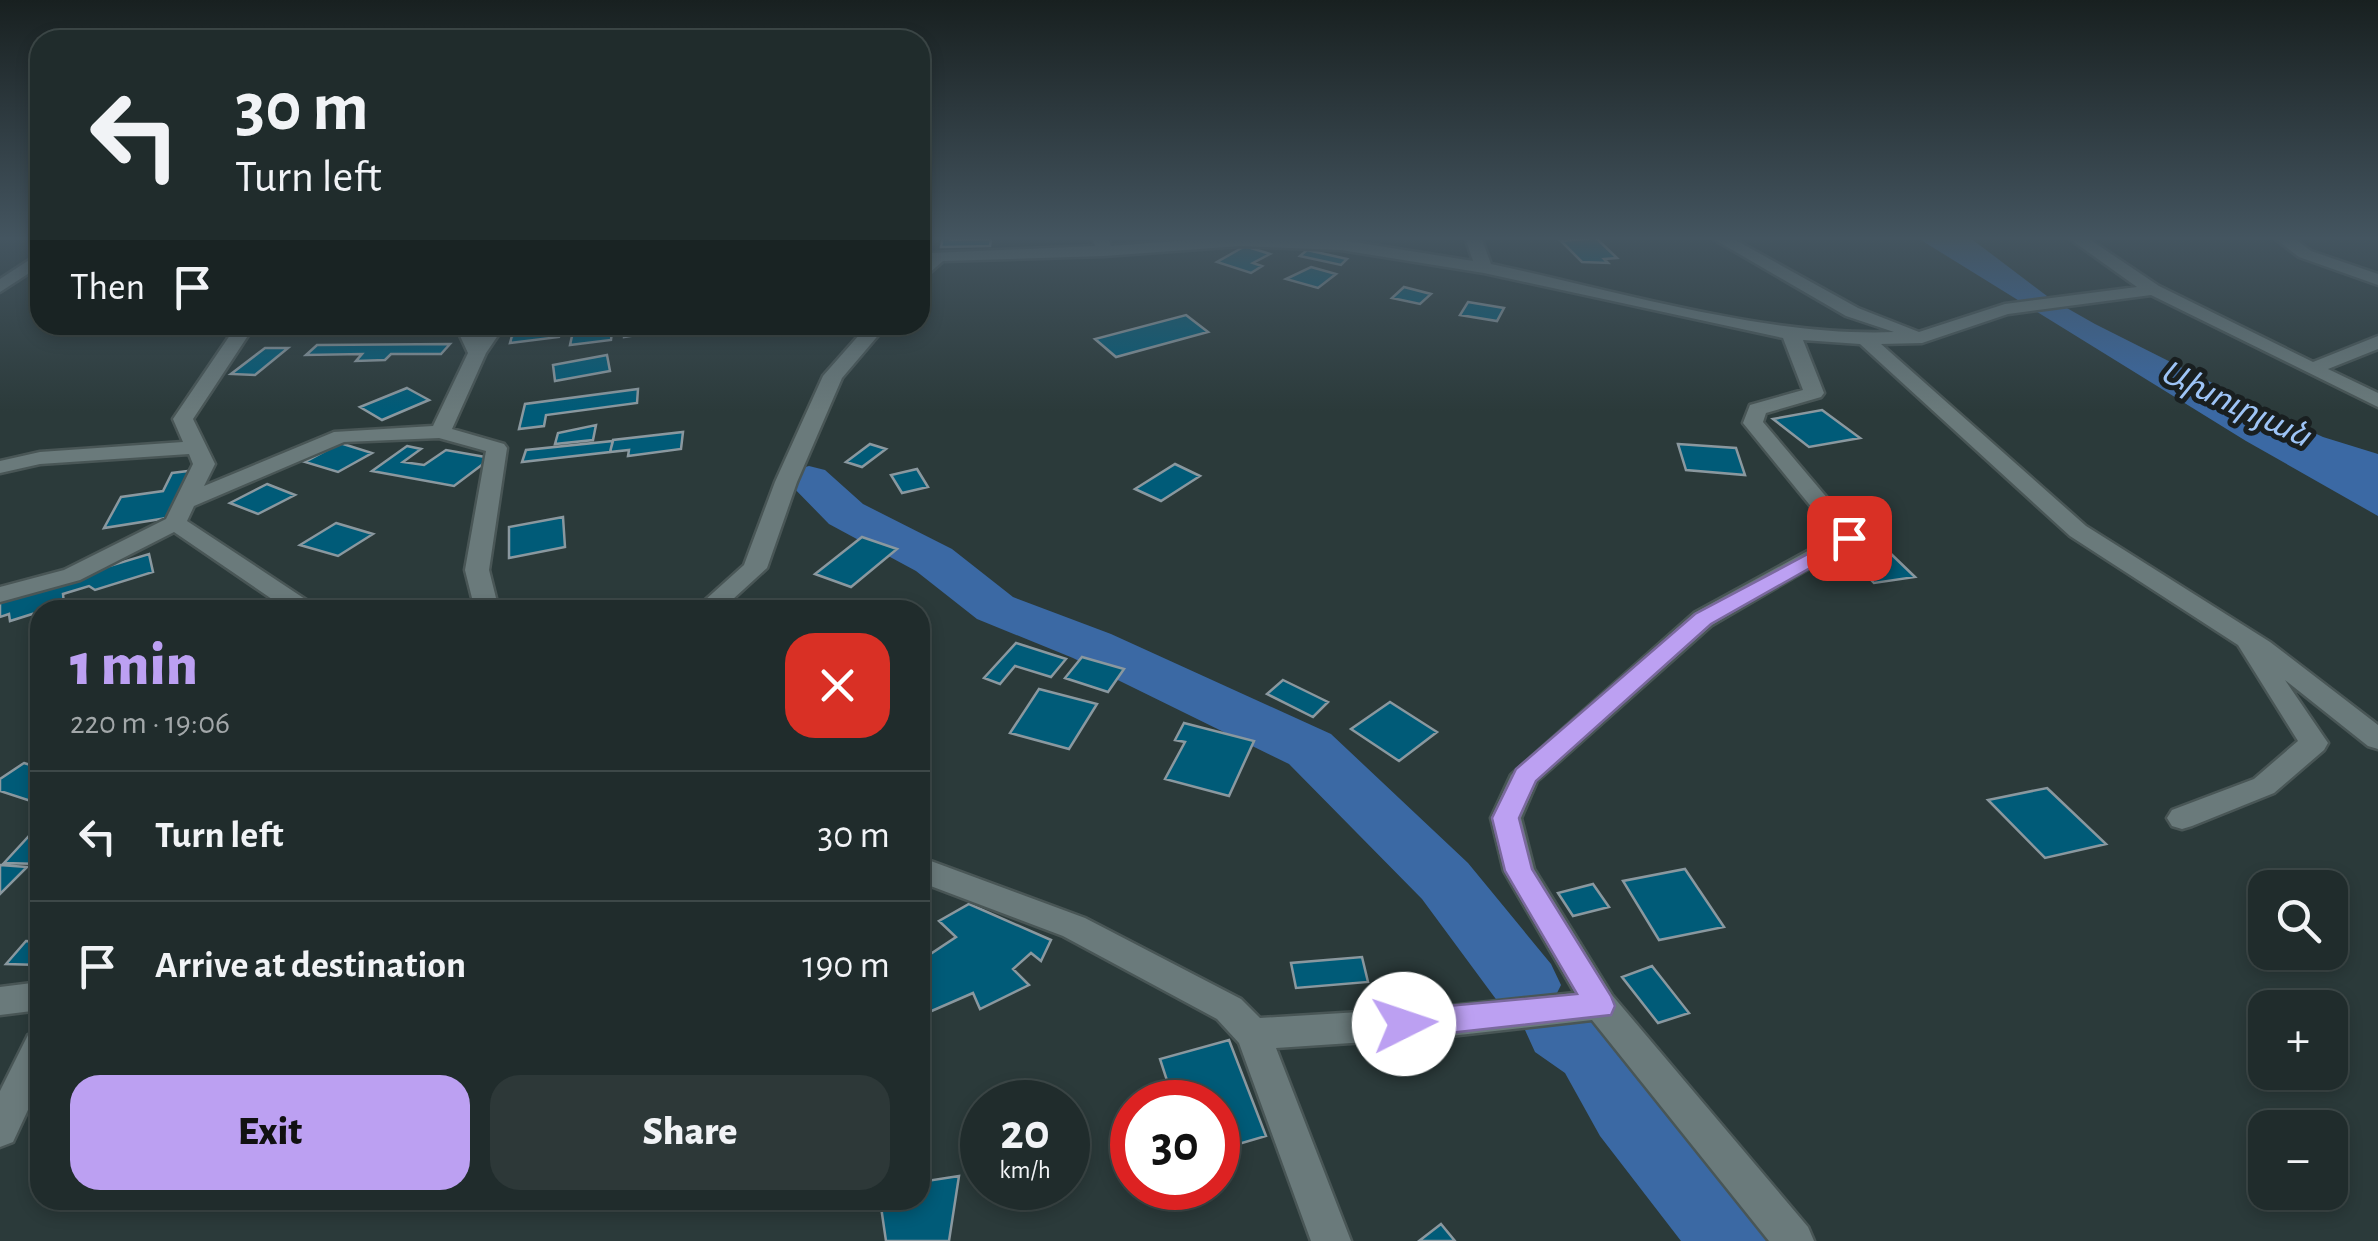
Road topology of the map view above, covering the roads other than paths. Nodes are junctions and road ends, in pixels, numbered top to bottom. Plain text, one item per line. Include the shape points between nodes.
1 (1609, 295) edge
2 (1821, 295) edge
3 (2115, 295) edge
4 (2163, 295) edge
5 (1791, 334) junction
6 (239, 335) edge
7 (469, 335) edge
8 (489, 335) edge
9 (869, 335) edge
10 (1922, 337) junction
11 (1864, 339) junction
12 (2378, 342) edge
13 (477, 353) junction
14 (2316, 367) junction
15 (2378, 401) edge
16 (440, 432) junction
17 (196, 447) junction
18 (0, 466) edge
19 (182, 512) junction
20 (0, 595) edge
21 (292, 600) edge
22 (485, 600) edge
23 (718, 600) edge
24 (2240, 634) junction
25 (2378, 739) edge
26 (2182, 818) dead end
27 (930, 873) edge
28 (30, 997) edge
29 (0, 1001) edge
30 (1600, 1006) junction
31 (1254, 1034) junction
32 (30, 1067) edge
33 (0, 1130) edge
34 (1332, 1241) edge
35 (1794, 1241) edge

1 - 5 street
2 - 10 street
3 - 10 street via 2005,310
4 - 14 street
5 - 11 street
5 - 30 street via 1814,392 1757,410 1753,423 1849,538 1703,619 1525,775 1506,818 1519,871
6 - 17 street via 183,419
7 - 13 street
8 - 13 street
9 - 23 street via 833,376 755,568
10 - 11 street
11 - 24 street via 2078,531
12 - 14 street
13 - 16 street
14 - 15 street
16 - 19 street via 340,436
16 - 22 street via 496,448 477,570
17 - 18 street
17 - 19 street via 204,464
19 - 20 street via 72,575
19 - 21 street
24 - 25 street
24 - 26 street via 2314,743 2264,786
27 - 31 street via 1074,927 1230,1010
28 - 29 street
30 - 31 street
30 - 35 street
31 - 34 street
32 - 33 street

